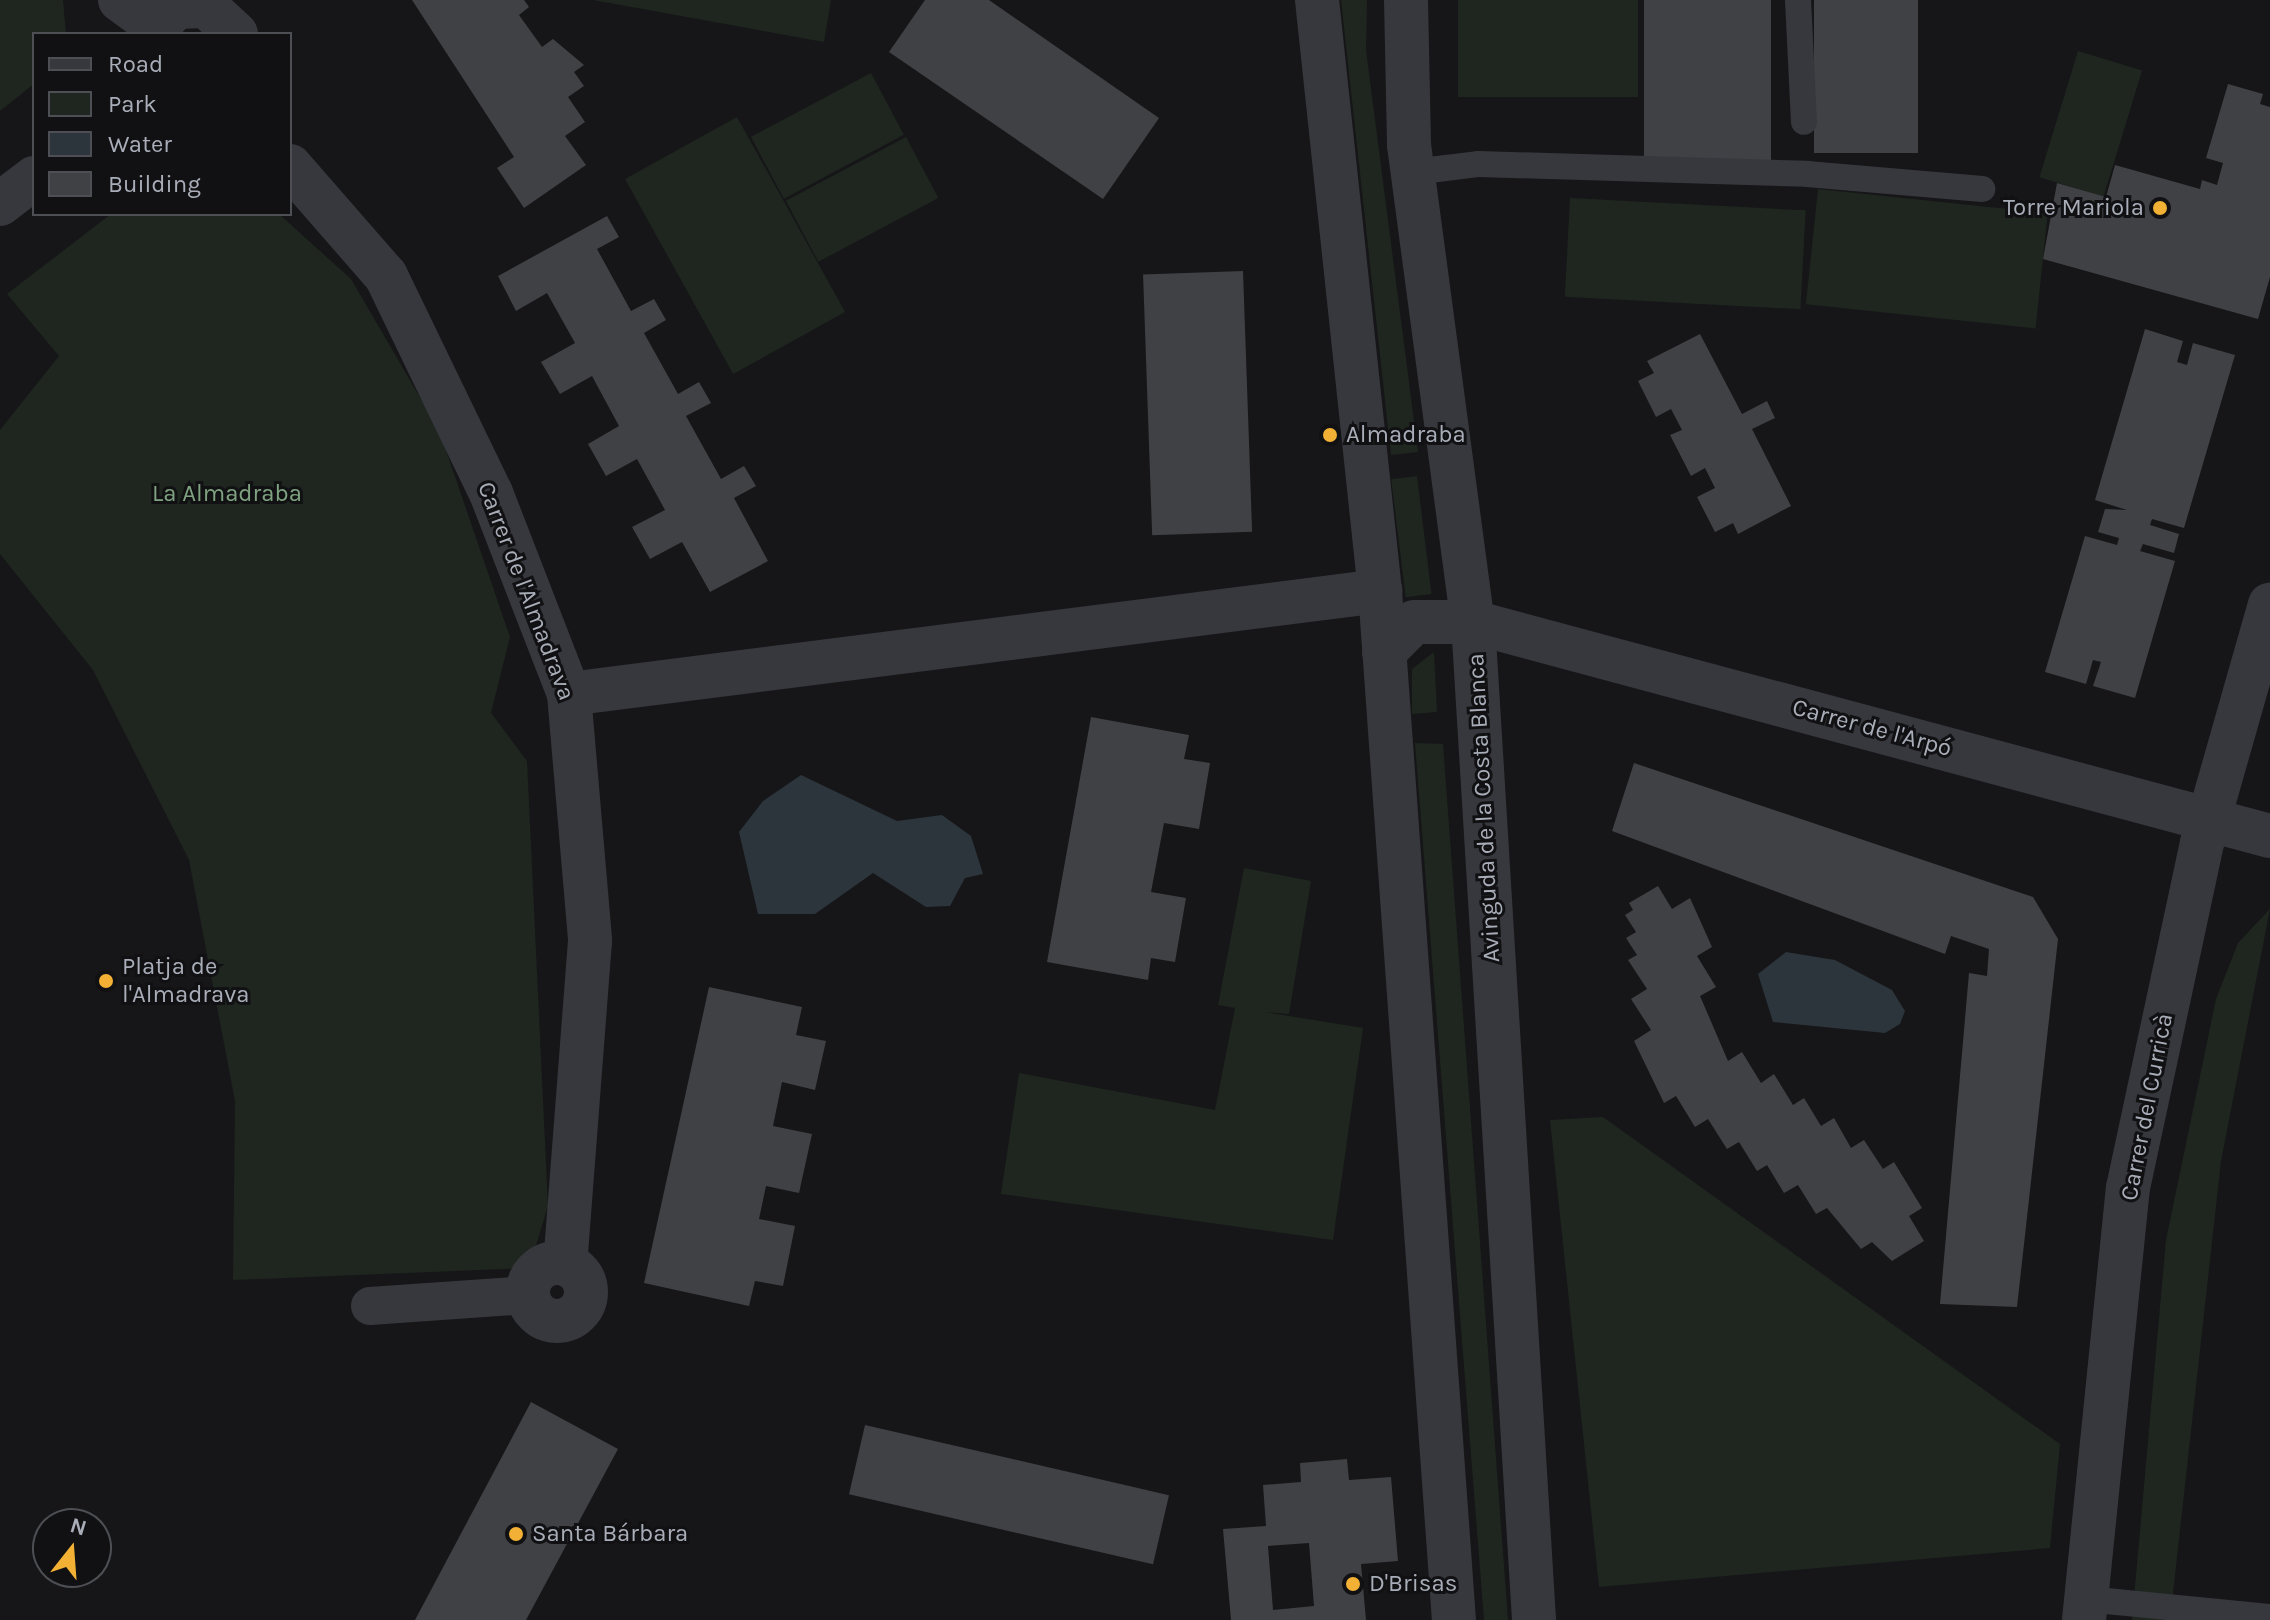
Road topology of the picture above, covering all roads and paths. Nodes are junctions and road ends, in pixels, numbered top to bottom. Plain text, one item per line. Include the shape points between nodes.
1 (1317, 0) edge
2 (1406, 0) edge
3 (1798, 0) edge
4 (240, 18) edge
5 (141, 19) edge
6 (1804, 122) dead end
7 (292, 168) edge
8 (1413, 172) junction
9 (32, 180) edge
10 (1982, 189) dead end
11 (0, 204) edge
12 (1380, 591) junction
13 (2270, 604) edge
14 (1473, 622) junction
15 (1384, 652) junction
16 (569, 694) junction
17 (2210, 818) junction
18 (2270, 836) edge
19 (528, 1295) joint
20 (370, 1306) dead end
21 (2085, 1610) edge
22 (2270, 1617) edge
23 (1454, 1620) edge
24 (1534, 1620) edge

1 - 12 street
2 - 8 street, Avinguda de la Costa Blanca
3 - 6 lane
4 - 5 street via 206,6 176,7
7 - 16 street, Carrer de l'Almadrava via 386,276 491,493
8 - 10 lane via 1478,164 1807,174
8 - 14 street, Avinguda de la Costa Blanca
9 - 11 street
12 - 15 street
12 - 16 street
13 - 17 street, Carrer del Curricà
14 - 15 street, Carrer de l'Arpó via 1414,622
14 - 17 street, Carrer de l'Arpó
14 - 24 street, Avinguda de la Costa Blanca
15 - 23 street
16 - 19 street, Carrer de l'Almadrava via 590,941 565,1264 543,1267
17 - 18 street, Carrer de l'Arpó
17 - 21 street, Carrer del Curricà via 2128,1188
19 - 20 street
21 - 22 lane

